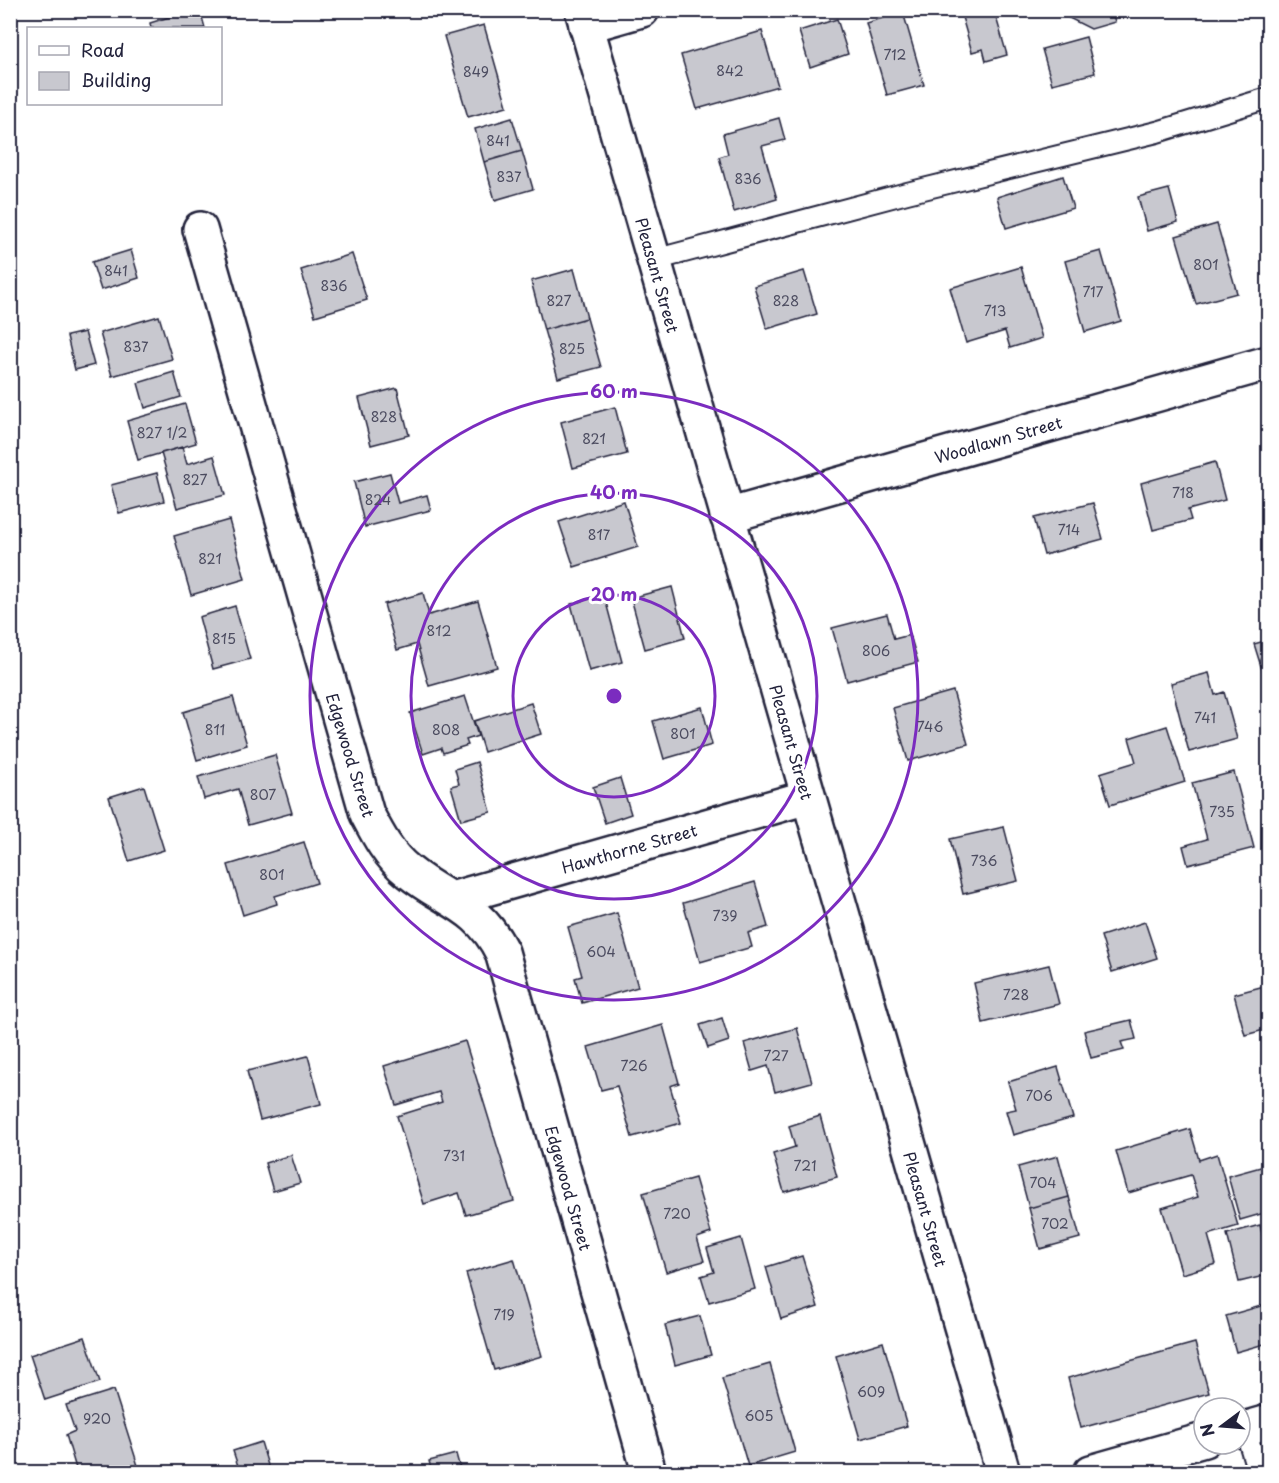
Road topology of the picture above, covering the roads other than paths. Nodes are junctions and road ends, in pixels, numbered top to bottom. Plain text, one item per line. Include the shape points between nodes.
1 (642, 10) edge
2 (584, 18) edge
3 (1269, 98) edge
4 (200, 229) dead end
5 (654, 260) junction
6 (1269, 363) edge
7 (727, 516) junction
8 (808, 797) junction
9 (451, 899) junction
10 (1252, 1434) edge
11 (1192, 1444) edge
12 (649, 1473) edge
13 (1003, 1473) edge
14 (1091, 1473) edge
15 (1258, 1473) edge

1 - 2 street
2 - 5 street, Pleasant Street
3 - 5 lane via 1157,132
4 - 9 street, Edgewood Street via 367,814 388,850 406,869
5 - 7 street, Pleasant Street
6 - 7 street, Woodlawn Street
7 - 8 street, Pleasant Street
8 - 9 street, Hawthorne Street
8 - 13 street, Pleasant Street
9 - 12 street, Edgewood Street via 482,921 502,952
10 - 15 lane
11 - 14 street

